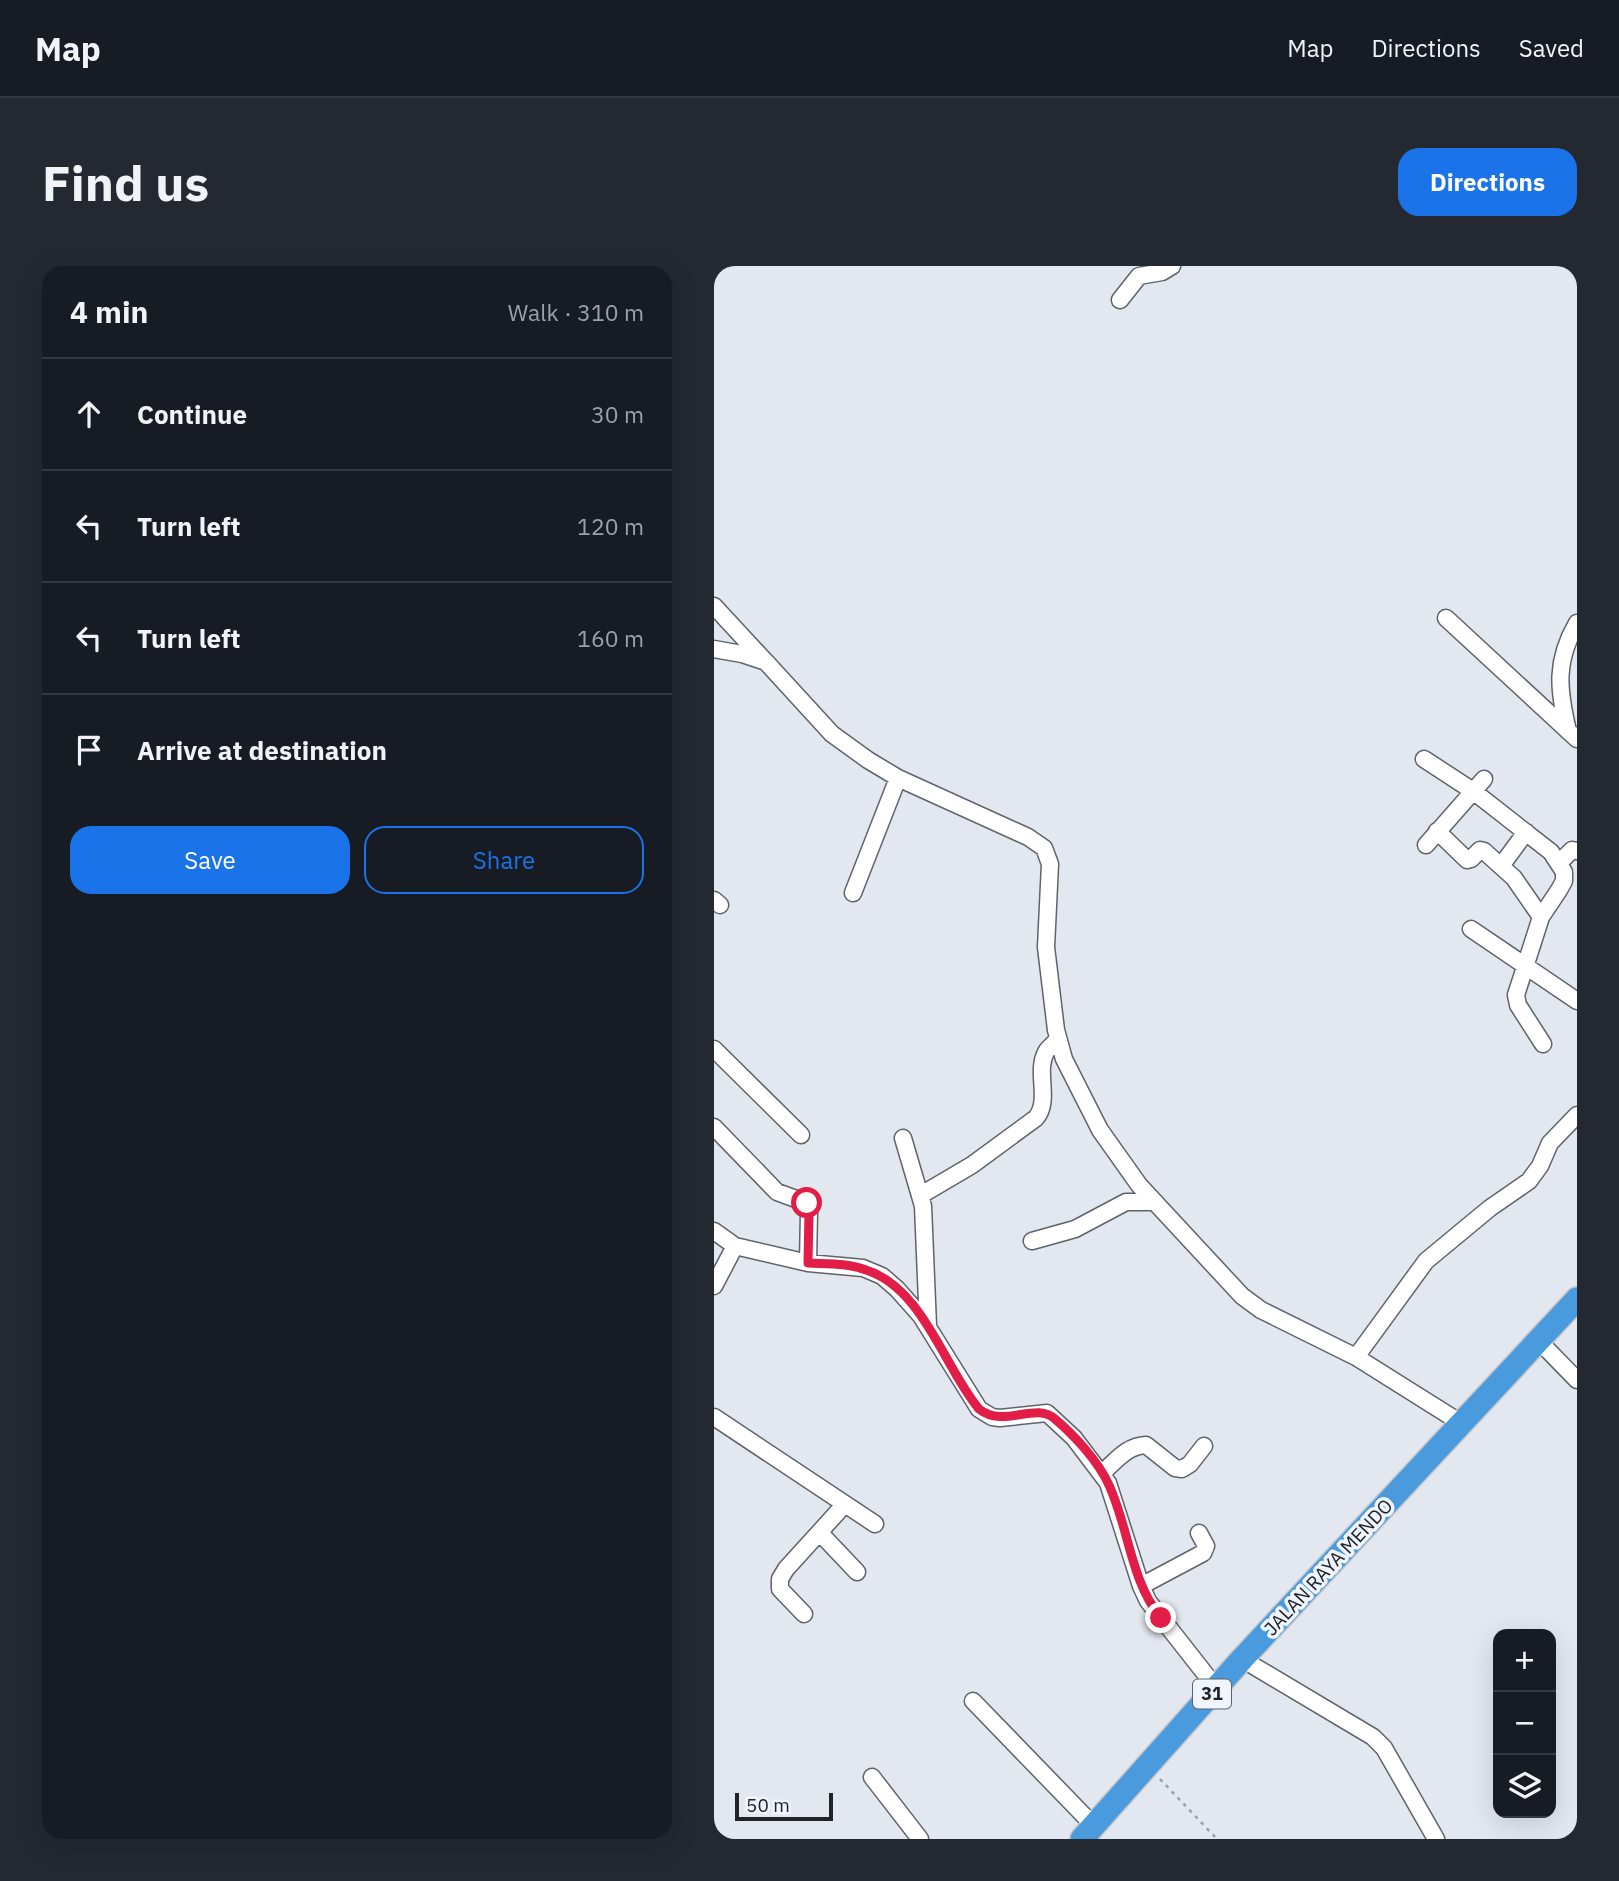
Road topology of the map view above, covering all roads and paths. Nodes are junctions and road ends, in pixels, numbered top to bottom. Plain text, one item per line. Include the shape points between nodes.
1 (1172, 266) edge
2 (1120, 300) dead end
3 (714, 606) edge
4 (1446, 618) dead end
5 (1577, 623) edge
6 (714, 649) edge
7 (766, 662) junction
8 (1573, 735) edge
9 (1424, 759) dead end
10 (898, 778) junction
11 (1478, 785) junction
12 (1437, 831) junction
13 (1526, 832) junction
14 (1426, 845) dead end
15 (1577, 851) edge
16 (1560, 862) junction
17 (1501, 866) junction
18 (853, 892) dead end
19 (1541, 917) junction
20 (1471, 929) dead end
21 (1524, 965) junction
22 (1577, 1001) edge
23 (1057, 1040) junction
24 (1543, 1044) dead end
25 (714, 1049) edge
26 (1577, 1115) edge
27 (714, 1127) edge
28 (801, 1135) dead end
29 (903, 1138) dead end
30 (921, 1195) junction
31 (1155, 1202) junction
32 (714, 1231) edge
33 (1032, 1241) dead end
34 (735, 1246) junction
35 (808, 1263) junction
36 (714, 1286) edge
37 (1577, 1299) edge
38 (928, 1326) junction
39 (1538, 1340) junction
40 (1356, 1357) junction
41 (1577, 1380) edge
42 (714, 1418) edge
43 (1461, 1423) junction
44 (1204, 1446) dead end
45 (1102, 1473) junction
46 (845, 1504) junction
47 (875, 1524) dead end
48 (1199, 1533) dead end
49 (820, 1534) junction
50 (857, 1572) dead end
51 (1141, 1586) junction
52 (804, 1614) dead end
53 (1242, 1659) junction
54 (1217, 1689) junction
55 (973, 1701) dead end
56 (1148, 1766) junction
57 (872, 1777) dead end
58 (1088, 1832) edge
59 (920, 1839) edge
60 (1216, 1839) edge
61 (1436, 1839) edge

1 - 2 street via 1139,276
3 - 7 street
4 - 8 street
5 - 8 street via 1559,674 1562,706
6 - 7 street
7 - 10 street via 832,734
9 - 11 street
10 - 18 street
10 - 23 street via 1028,837 1048,855 1046,935
11 - 12 street
11 - 13 street
12 - 14 street
12 - 17 street via 1467,860 1481,850
13 - 16 street
13 - 17 street
15 - 16 street via 1572,850
16 - 19 street via 1564,881
17 - 19 street
19 - 21 street
20 - 21 street
21 - 22 street
21 - 24 street via 1518,1005
23 - 30 street via 1043,1062 1041,1108 1036,1118
23 - 31 street via 1100,1130
25 - 28 street
26 - 40 street via 1550,1143 1529,1181 1426,1261
27 - 35 street via 777,1192 807,1203
29 - 30 street
30 - 38 street
31 - 33 street via 1126,1202 1075,1229
31 - 40 street via 1242,1296
32 - 34 street
34 - 35 street
34 - 36 street
35 - 38 street via 863,1268 882,1276
37 - 39 highway, JALAN RAYA MENDO / 31
38 - 45 street via 973,1402 985,1414 1000,1418 1042,1413 1057,1420
39 - 41 street
39 - 43 highway, JALAN RAYA MENDO / 31
40 - 43 street
42 - 46 street
43 - 53 highway, JALAN RAYA MENDO / 31
44 - 45 street via 1182,1469 1146,1445 1136,1446
45 - 51 street via 1120,1514
46 - 47 street
46 - 49 street
48 - 51 street via 1206,1546 1203,1553
49 - 50 street
49 - 52 street via 780,1579 780,1589
51 - 54 street
53 - 54 highway, JALAN RAYA MENDO / 31
53 - 61 street via 1373,1737 1384,1748
54 - 56 highway, JALAN RAYA MENDO / 31
55 - 58 street
56 - 58 highway, JALAN RAYA MENDO / 31
56 - 60 path
57 - 59 street

